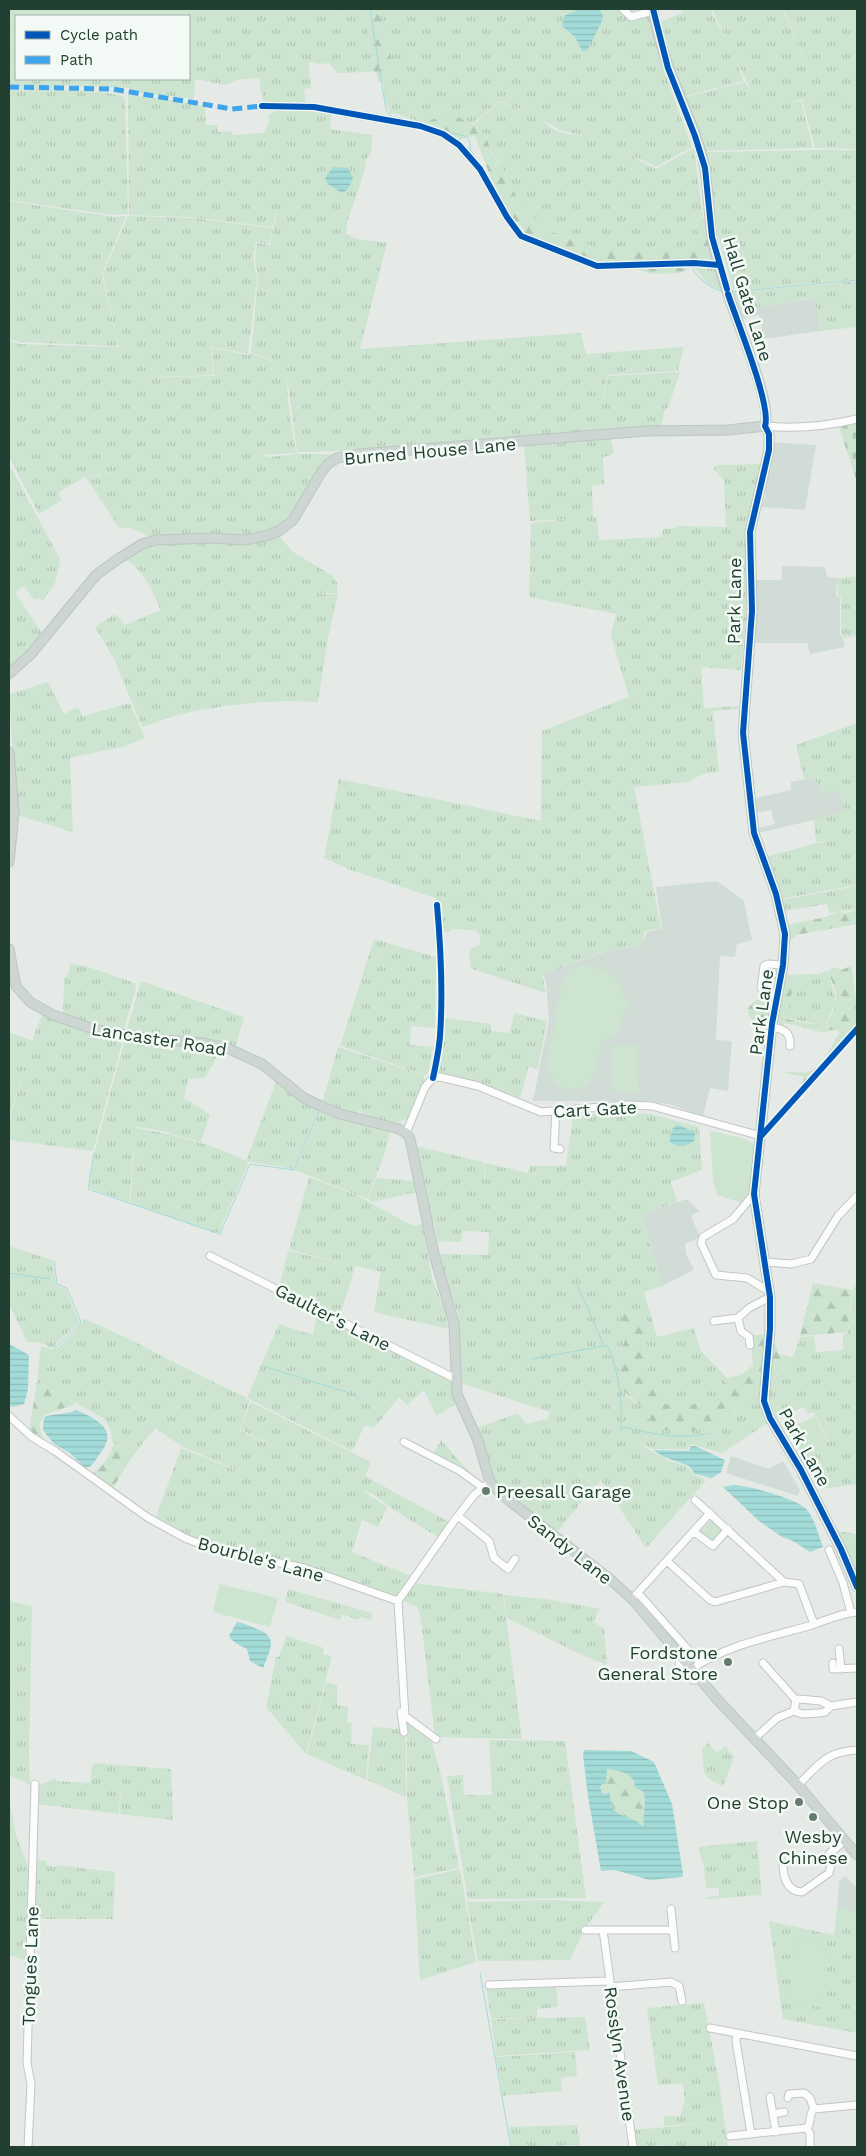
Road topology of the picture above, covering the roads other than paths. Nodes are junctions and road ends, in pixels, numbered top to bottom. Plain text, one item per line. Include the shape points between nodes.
1 (623, 9) edge
2 (653, 10) edge
3 (262, 106) dead end
4 (719, 265) junction
5 (857, 419) edge
6 (764, 426) junction
7 (9, 674) edge
8 (9, 752) edge
9 (9, 862) edge
10 (9, 949) edge
11 (783, 965) junction
12 (778, 994) junction
13 (771, 1027) junction
14 (792, 1040) dead end
15 (556, 1110) junction
16 (406, 1133) junction
17 (761, 1136) junction
18 (560, 1149) dead end
19 (754, 1194) junction
20 (857, 1196) edge
21 (210, 1256) dead end
22 (766, 1262) junction
23 (770, 1294) junction
24 (738, 1318) junction
25 (714, 1321) dead end
26 (750, 1345) dead end
27 (456, 1379) junction
28 (9, 1416) edge
29 (404, 1442) dead end
30 (486, 1484) junction
31 (696, 1500) dead end
32 (710, 1514) junction
33 (458, 1516) junction
34 (728, 1530) junction
35 (694, 1532) junction
36 (829, 1550) dead end
37 (516, 1559) dead end
38 (667, 1561) junction
39 (784, 1582) junction
40 (857, 1587) edge
41 (635, 1596) junction
42 (398, 1601) junction
43 (854, 1612) edge
44 (814, 1624) junction
45 (839, 1649) dead end
46 (682, 1657) junction
47 (401, 1660) junction
48 (763, 1662) dead end
49 (700, 1663) junction
50 (832, 1664) dead end
51 (857, 1668) edge
52 (692, 1669) junction
53 (841, 1669) junction
54 (700, 1680) junction
55 (796, 1700) junction
56 (857, 1702) edge
57 (831, 1706) junction
58 (794, 1711) junction
59 (404, 1732) dead end
60 (436, 1739) dead end
61 (754, 1739) junction
62 (857, 1750) edge
63 (35, 1784) dead end
64 (798, 1785) junction
65 (845, 1840) junction
66 (857, 1854) edge
67 (783, 1863) dead end
68 (671, 1909) dead end
69 (585, 1930) dead end
70 (604, 1930) junction
71 (673, 1930) junction
72 (676, 1948) dead end
73 (610, 1984) junction
74 (489, 1985) dead end
75 (682, 2001) dead end
76 (710, 2028) dead end
77 (737, 2033) junction
78 (857, 2056) edge
79 (770, 2097) dead end
80 (788, 2098) dead end
81 (857, 2105) edge
82 (814, 2109) junction
83 (784, 2112) dead end
84 (773, 2114) junction
85 (807, 2128) junction
86 (776, 2132) junction
87 (750, 2134) junction
88 (730, 2136) dead end
89 (28, 2147) edge
90 (633, 2147) edge
91 (810, 2147) edge

1 - 2 street via 631,18
2 - 4 main road, Hall Gate Lane via 668,68 696,136 705,168 712,237
3 - 4 street via 314,107 431,130 467,153 521,236 597,266
4 - 6 main road, Hall Gate Lane via 759,385 766,419
5 - 6 street via 790,428
6 - 7 main road, Burned House Lane via 638,432 337,458 322,470 300,511 279,531 244,540 156,540 142,544 118,559 96,575 31,654
6 - 11 main road, Park Lane via 769,434 769,450 750,532 752,611 743,733 754,833 776,894 784,928
8 - 9 main road via 14,813
10 - 16 main road, Lancaster Road via 16,986 30,1002 53,1015 96,1030 227,1048 262,1064 304,1098 340,1114
11 - 12 main road, Park Lane
11 - 12 street, Park Lane via 764,966 761,988
12 - 13 main road, Park Lane
13 - 14 street via 784,1030
13 - 17 main road, Park Lane
15 - 16 street, Cart Gate via 541,1112 478,1086 433,1078 425,1087
15 - 17 street, Cart Gate via 652,1106
15 - 18 street via 554,1148
16 - 27 main road, Sandy Lane via 410,1139 438,1273 454,1324
17 - 19 main road, Park Lane
19 - 22 main road, Park Lane
19 - 23 street via 733,1219 703,1237 701,1243 716,1275 747,1278
20 - 22 street via 838,1216 811,1259 791,1264
21 - 27 street, Gaulter's Lane
22 - 23 main road, Park Lane via 764,1272
23 - 24 street
23 - 40 main road, Park Lane via 765,1405 830,1526
24 - 25 street
24 - 26 street via 741,1331 749,1337
27 - 30 main road, Sandy Lane via 460,1404 478,1441
28 - 42 street, Bourble's Lane via 32,1437 147,1517 185,1538 213,1549 304,1568
29 - 30 street
30 - 33 street
30 - 41 main road, Sandy Lane
31 - 32 street
32 - 34 street
32 - 35 street
33 - 37 street via 489,1541 494,1558 508,1569
33 - 42 street
34 - 35 street via 713,1546
34 - 39 street
35 - 38 street
36 - 43 street
38 - 39 street via 715,1602
38 - 41 street
39 - 44 street via 800,1584
41 - 46 main road, Sandy Lane
41 - 49 street, Sandy Lane
42 - 47 street
43 - 44 street
44 - 49 street via 752,1642
45 - 53 street
46 - 52 main road, Sandy Lane
46 - 54 street via 680,1664 693,1680
47 - 59 street via 399,1682
47 - 60 street via 405,1716
48 - 55 street
49 - 52 street
50 - 53 street via 833,1669
51 - 53 street
52 - 54 main road, Sandy Lane
54 - 61 main road, Sandy Lane
55 - 57 street via 815,1700
55 - 58 street
56 - 57 street
57 - 58 street via 819,1713
58 - 61 street via 777,1718
61 - 64 main road, Sandy Lane
62 - 64 street via 828,1756
63 - 89 street, Tongues Lane via 27,2063 31,2084
64 - 65 main road, Sandy Lane
65 - 66 main road, Sandy Lane
65 - 67 street via 829,1854 828,1875 802,1892 787,1884
68 - 71 street
69 - 70 street
70 - 71 street
70 - 73 street, Rosslyn Avenue
71 - 72 street
73 - 74 street
73 - 75 street via 675,1982
73 - 90 street, Rosslyn Avenue
76 - 77 street
77 - 78 street
77 - 87 street
79 - 84 street
80 - 82 street via 789,2094 804,2093
81 - 82 street
82 - 85 street
83 - 84 street
84 - 86 street
85 - 86 street
85 - 91 street
86 - 87 street
87 - 88 street

